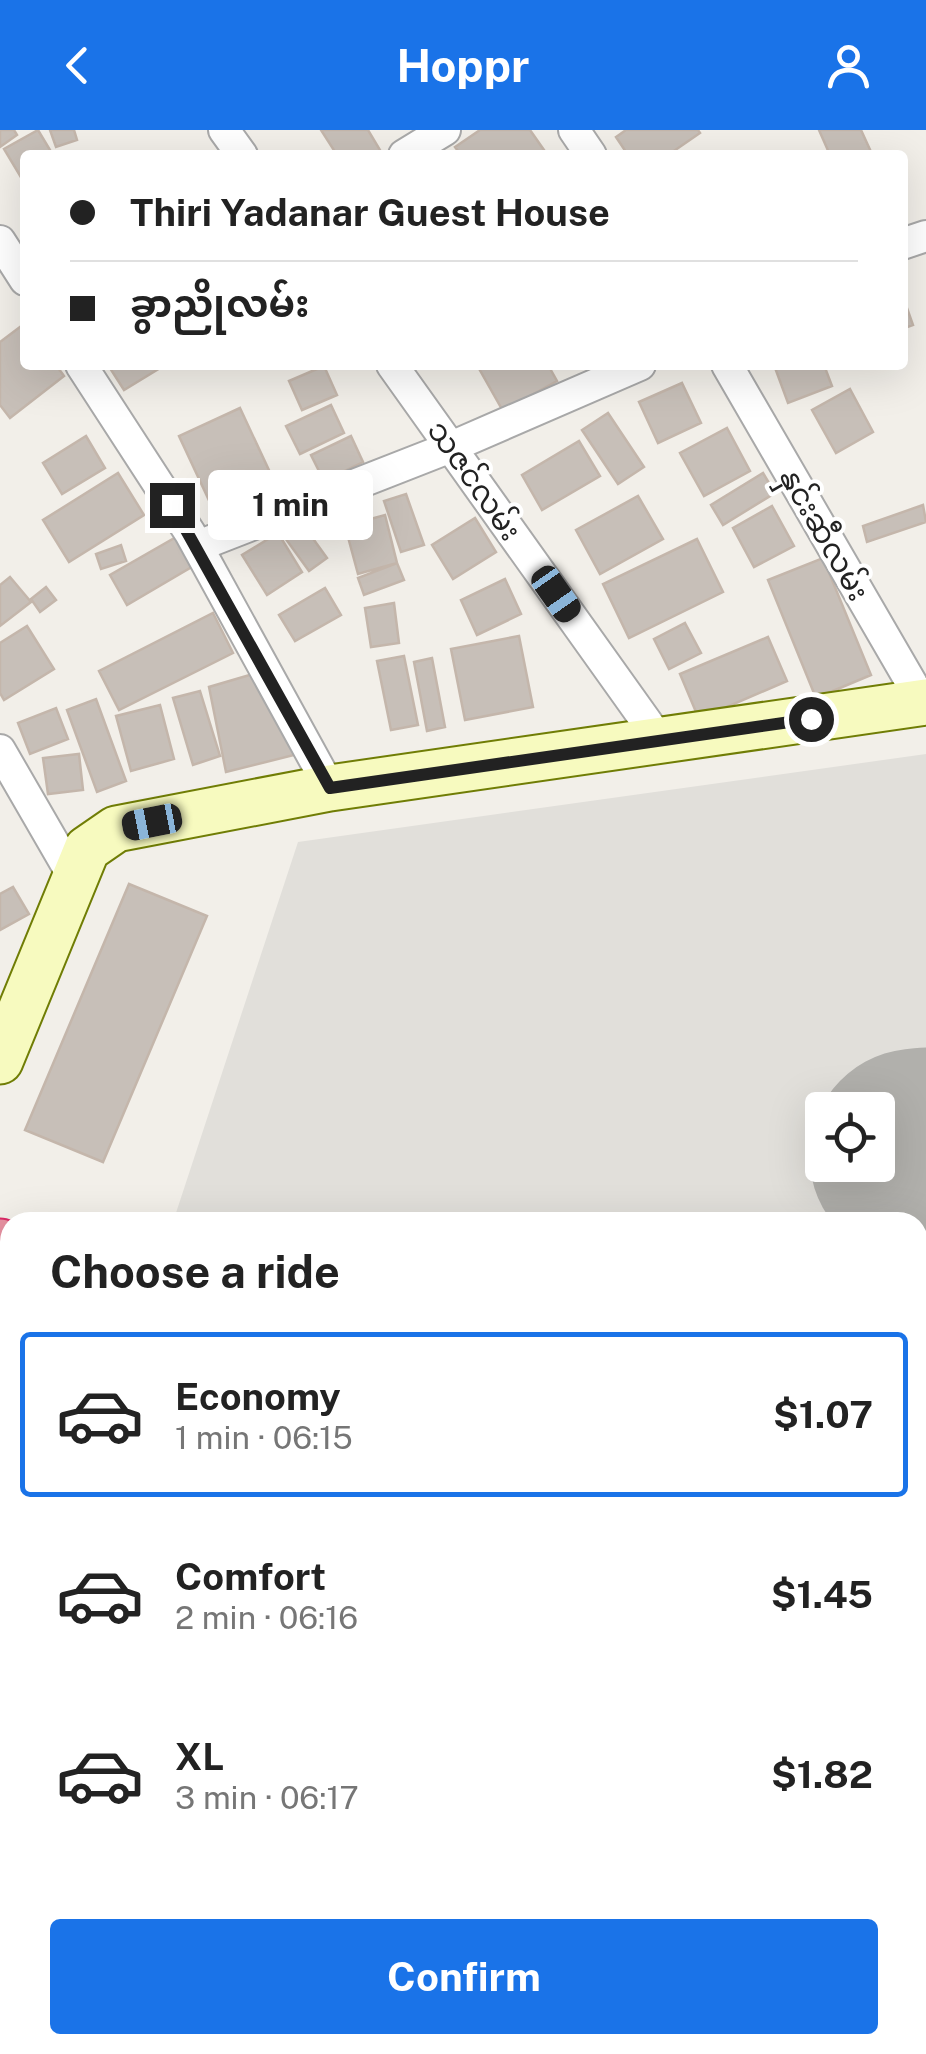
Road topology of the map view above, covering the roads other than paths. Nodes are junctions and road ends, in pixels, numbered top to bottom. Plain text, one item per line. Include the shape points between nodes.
1 (445, 130) edge
2 (412, 150) edge
3 (0, 241) edge
4 (20, 272) edge
5 (83, 370) edge
6 (396, 370) edge
7 (628, 370) edge
8 (730, 370) edge
9 (451, 447) junction
10 (198, 546) junction
11 (925, 702) edge
12 (661, 742) junction
13 (0, 750) edge
14 (330, 788) junction
15 (74, 878) junction
16 (0, 1061) edge

1 - 2 street
3 - 4 street
5 - 10 street
6 - 9 street, သဇင်လမ်း
7 - 9 street
8 - 11 street, နှင်းဆီလမ်း
9 - 10 street
9 - 12 street, သဇင်လမ်း
10 - 14 street
11 - 12 street
12 - 14 street
13 - 15 street
14 - 15 street via 116,829 87,848
15 - 16 street

